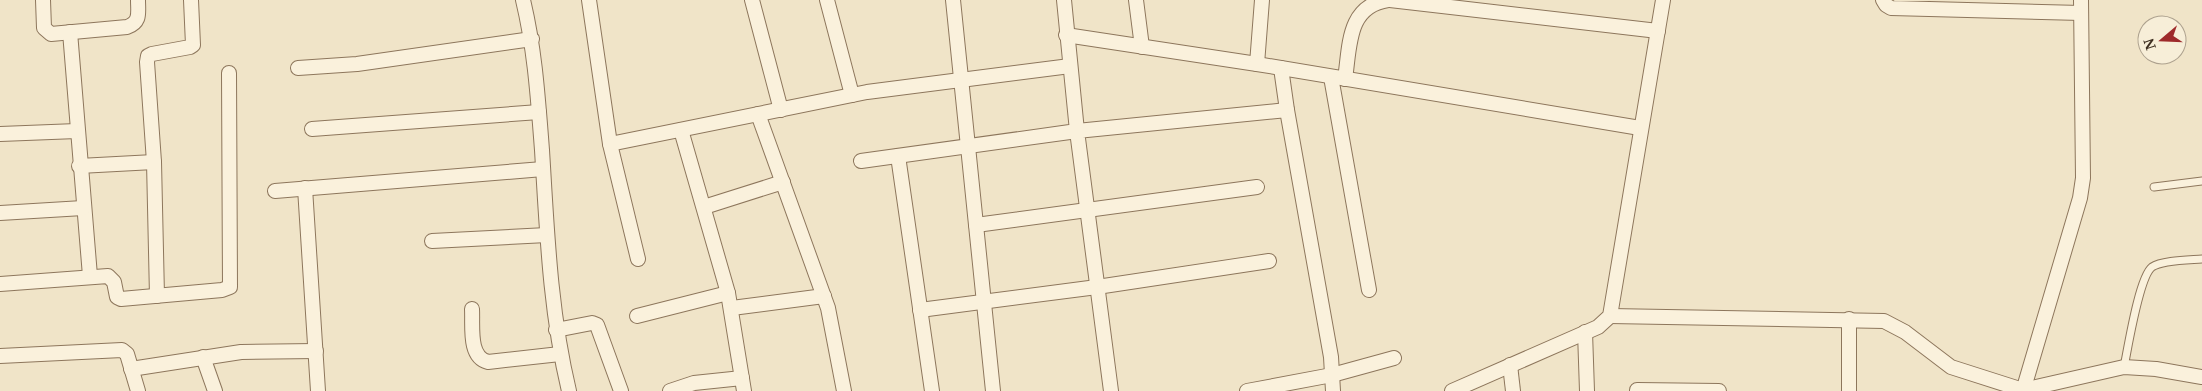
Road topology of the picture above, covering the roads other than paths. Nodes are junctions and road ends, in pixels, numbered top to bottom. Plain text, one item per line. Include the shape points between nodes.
1 (43, 0) edge
2 (138, 0) edge
3 (191, 0) edge
4 (523, 0) edge
5 (590, 0) edge
6 (752, 0) edge
7 (827, 0) edge
8 (953, 0) edge
9 (1064, 0) edge
10 (1136, 0) edge
11 (1262, 0) edge
12 (1389, 0) edge
13 (1663, 0) edge
14 (1883, 0) edge
15 (2081, 6) edge
16 (70, 32) junction
17 (1658, 32) junction
18 (1066, 35) junction
19 (532, 39) junction
20 (1142, 47) junction
21 (1258, 64) junction
22 (1070, 66) junction
23 (298, 68) dead end
24 (1281, 68) junction
25 (229, 73) dead end
26 (1331, 77) junction
27 (1346, 79) junction
28 (961, 80) junction
29 (852, 95) junction
30 (780, 110) junction
31 (1287, 110) junction
32 (539, 112) junction
33 (758, 114) junction
34 (1640, 128) junction
35 (312, 129) dead end
36 (681, 130) junction
37 (77, 131) junction
38 (1077, 131) junction
39 (0, 134) edge
40 (610, 144) junction
41 (968, 146) junction
42 (898, 156) junction
43 (861, 161) dead end
44 (154, 162) junction
45 (79, 166) junction
46 (543, 169) junction
47 (783, 182) junction
48 (2202, 182) edge
49 (1257, 186) dead end
50 (2154, 187) dead end
51 (305, 188) junction
52 (275, 191) dead end
53 (704, 206) junction
54 (83, 208) junction
55 (1087, 209) junction
56 (0, 213) edge
57 (976, 225) junction
58 (547, 235) junction
59 (432, 241) dead end
60 (638, 259) dead end
61 (2202, 259) edge
62 (1269, 261) dead end
63 (90, 276) junction
64 (0, 284) edge
65 (1097, 287) junction
66 (1369, 290) dead end
67 (728, 293) junction
68 (157, 296) junction
69 (824, 296) junction
70 (983, 302) junction
71 (732, 308) junction
72 (472, 309) dead end
73 (920, 310) junction
74 (637, 316) dead end
75 (1610, 316) junction
76 (1849, 319) junction
77 (556, 330) junction
78 (1585, 332) junction
79 (316, 350) junction
80 (560, 354) junction
81 (0, 356) edge
82 (203, 357) junction
83 (1394, 358) dead end
84 (1510, 365) junction
85 (2124, 367) junction
86 (131, 369) junction
87 (1332, 375) junction
88 (2202, 378) edge
89 (743, 385) edge
90 (1638, 390) dead end
91 (2023, 390) edge
92 (138, 391) edge
93 (214, 391) edge
94 (318, 391) edge
95 (570, 391) edge
96 (621, 391) edge
97 (670, 391) edge
98 (844, 391) edge
99 (932, 391) edge
100 (993, 391) edge
101 (1111, 391) edge
102 (1247, 391) edge
103 (1333, 391) edge
104 (1452, 391) edge
105 (1513, 391) edge
106 (1587, 391) edge
107 (1719, 391) edge
108 (1849, 391) edge

1 - 16 street via 47,32
2 - 16 street via 138,19 134,24
3 - 44 street via 193,45 148,56
4 - 19 street
5 - 40 street
6 - 30 street
7 - 29 street
8 - 28 street
9 - 18 street
10 - 20 street
11 - 21 street
12 - 17 street
12 - 27 street via 1370,6 1357,18
13 - 17 street
14 - 15 street via 1891,8
15 - 91 street via 2080,198
16 - 37 street
17 - 34 street
18 - 20 street
18 - 22 street
19 - 23 street via 357,64
19 - 32 street
20 - 21 street
21 - 24 street
22 - 28 street
22 - 38 street
24 - 26 street
24 - 31 street
25 - 68 street via 230,287
26 - 27 street
26 - 66 street
27 - 34 street
28 - 29 street
28 - 41 street
29 - 30 street
30 - 33 street
31 - 38 street
31 - 87 street
32 - 35 street
32 - 46 street
33 - 36 street
33 - 47 street
34 - 75 street
36 - 40 street
36 - 53 street
37 - 39 street
37 - 45 street
38 - 41 street
38 - 55 street
40 - 60 street
41 - 42 street
41 - 57 street
42 - 43 street
42 - 73 street
44 - 45 street
44 - 68 street
45 - 54 street
46 - 51 street
46 - 58 street
47 - 53 street
47 - 69 street
48 - 50 lane
49 - 55 street
51 - 52 street
51 - 79 street
53 - 67 street
54 - 56 street
54 - 63 street
55 - 57 street
55 - 65 street
57 - 70 street
58 - 59 street
58 - 77 street
61 - 85 lane via 2158,264 2151,268 2140,292
62 - 65 street
63 - 64 street
63 - 68 street via 112,278 117,297 121,299
65 - 70 street
65 - 101 street
67 - 71 street
67 - 74 street
69 - 71 street
69 - 98 street
70 - 73 street
70 - 100 street
71 - 89 street
72 - 80 street via 474,347 482,360
73 - 99 street
75 - 76 street
75 - 78 street via 1603,324
76 - 91 street via 1896,325 1951,367
76 - 108 street
77 - 80 street
77 - 96 street via 592,323 597,325
78 - 84 street
78 - 106 street
79 - 82 street via 242,352
79 - 94 street
80 - 95 street
81 - 86 street via 114,349 127,354
82 - 86 street
82 - 93 street
83 - 87 street
84 - 104 street
84 - 105 street
85 - 88 street
85 - 91 street
86 - 92 street
87 - 102 street
87 - 103 street
89 - 97 street via 694,383
90 - 107 street

